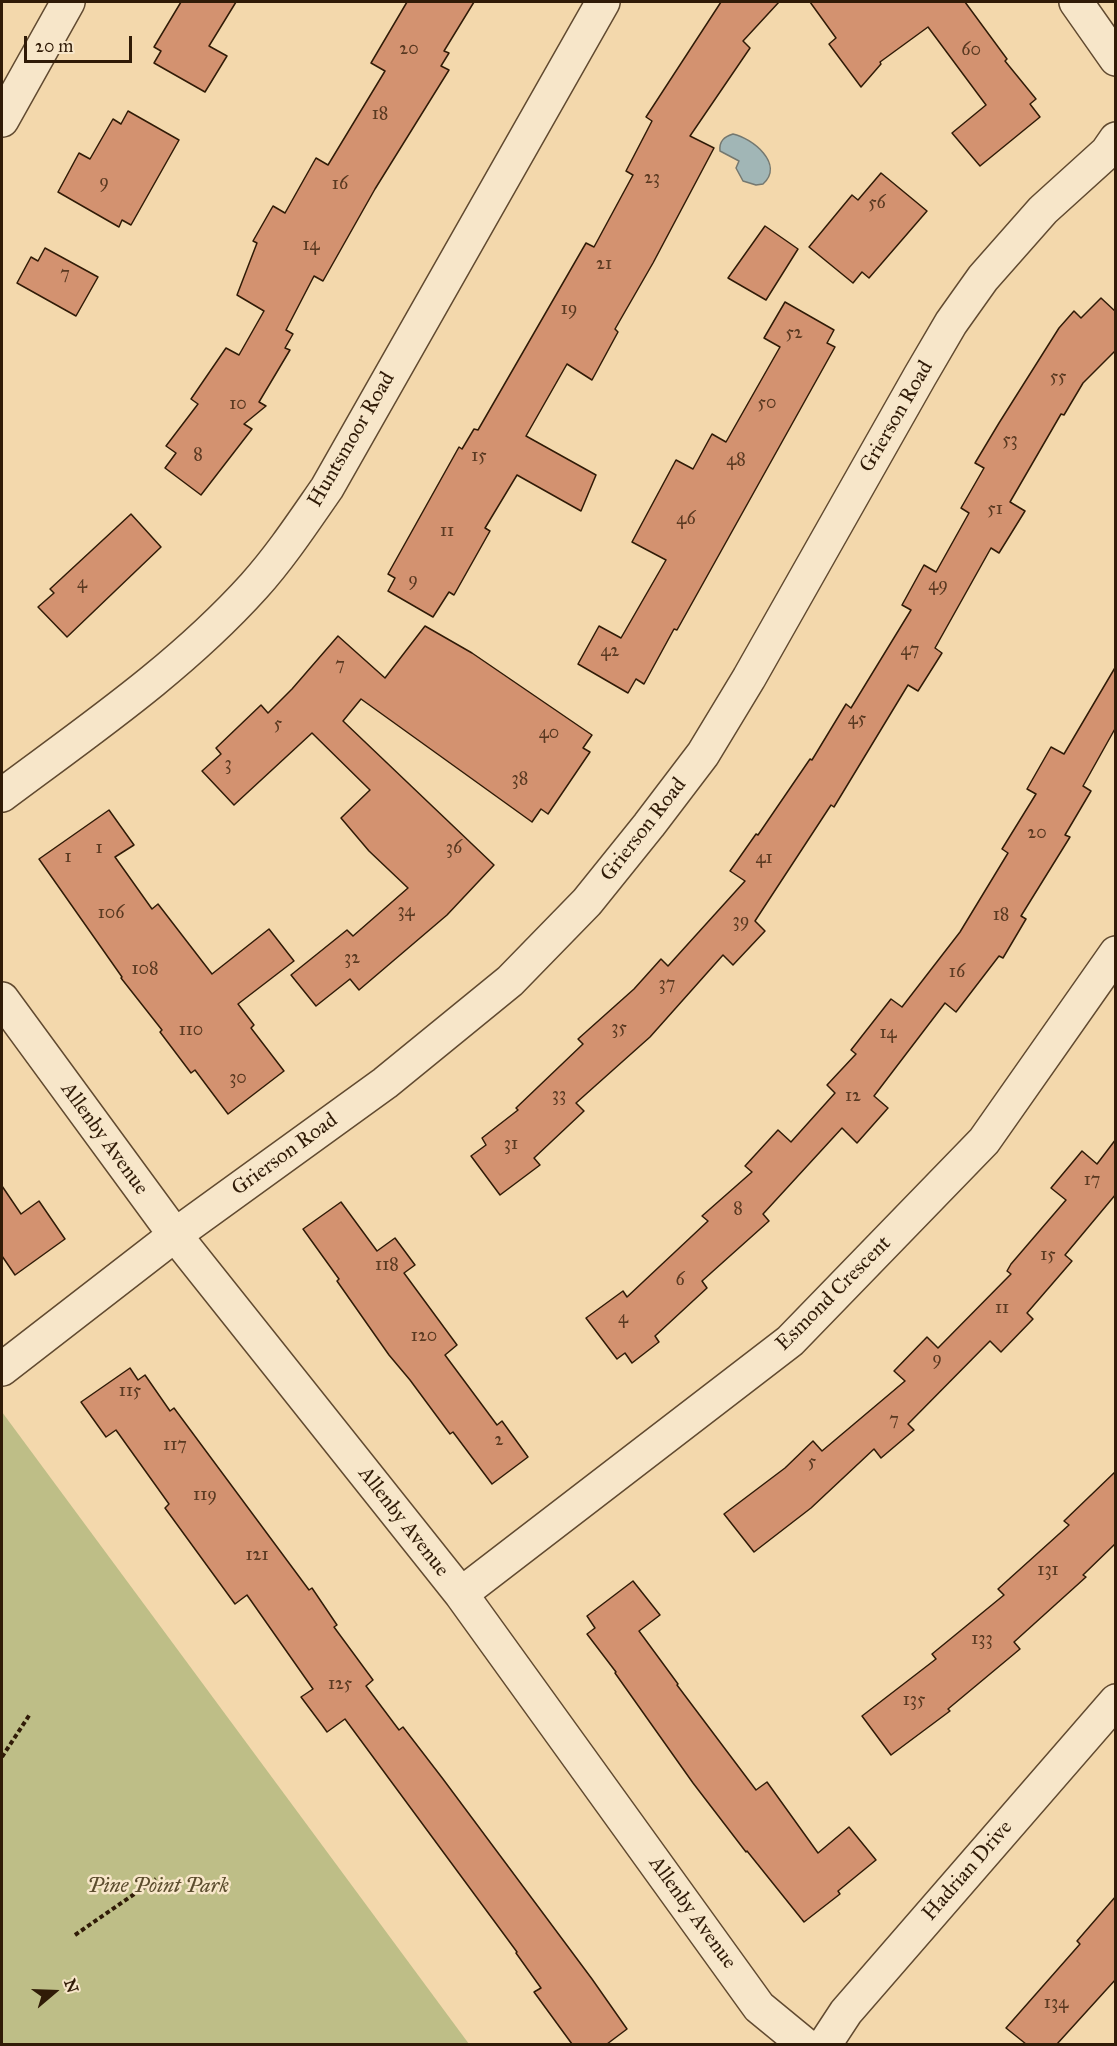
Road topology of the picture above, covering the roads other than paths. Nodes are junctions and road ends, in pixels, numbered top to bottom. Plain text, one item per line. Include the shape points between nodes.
1 (68, 2) edge
2 (603, 2) edge
3 (1076, 2) edge
4 (1116, 59) edge
5 (2, 120) edge
6 (1116, 139) edge
7 (2, 795) edge
8 (1116, 953) edge
9 (2, 999) edge
10 (175, 1235) junction
11 (2, 1369) edge
12 (460, 1594) junction
13 (1116, 1701) edge
14 (804, 2044) edge
15 (825, 2044) edge

1 - 5 street
2 - 7 street, Huntsmoor Road via 327,488 288,542 254,586 196,644 141,691
3 - 4 street
6 - 10 street, Grierson Road via 1107,152 1043,210 964,305 703,754 592,896 510,981 385,1083
8 - 12 street, Esmond Crescent via 984,1140 790,1341
9 - 10 street, Allenby Avenue
10 - 11 street, Grierson Road
10 - 12 street, Allenby Avenue
12 - 14 street, Allenby Avenue via 759,2007
13 - 15 street, Hadrian Drive via 846,2012

